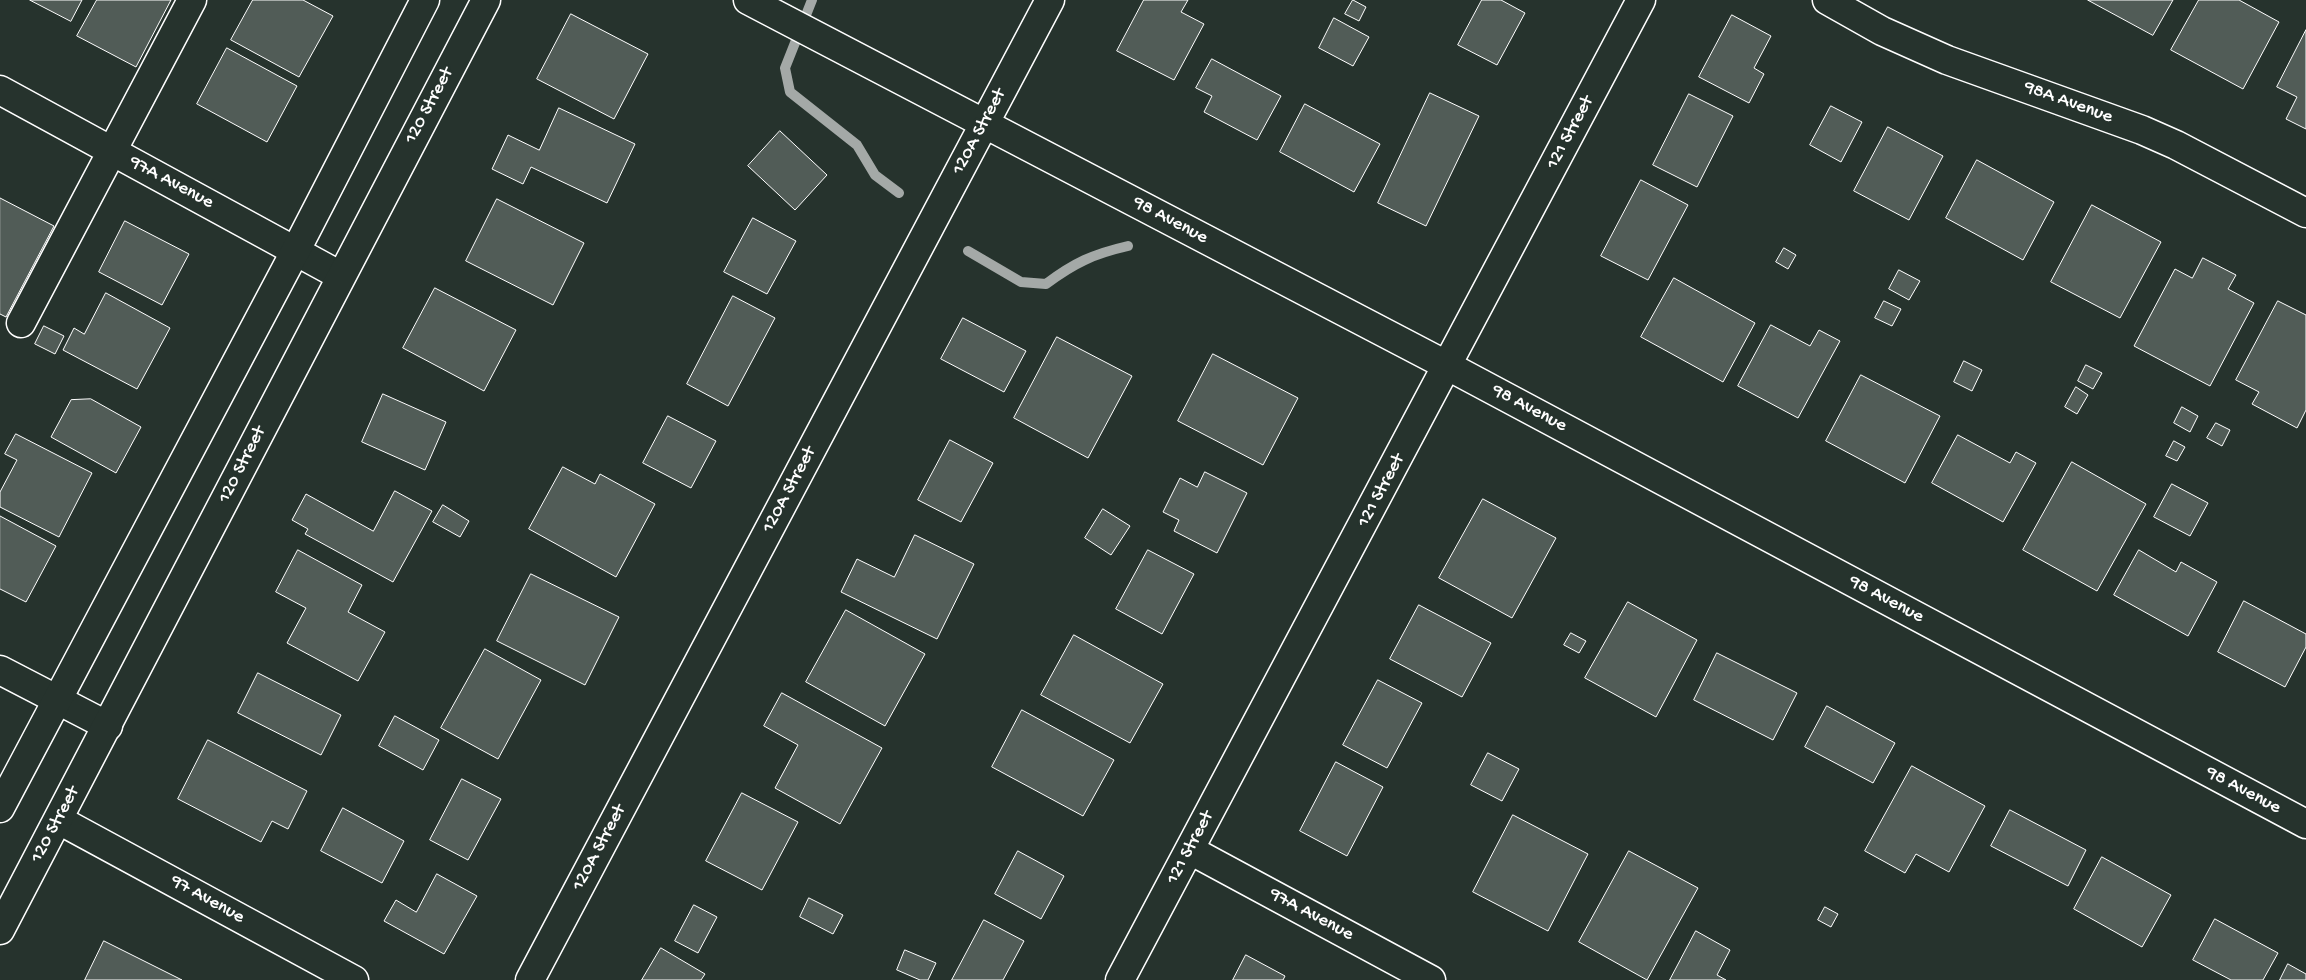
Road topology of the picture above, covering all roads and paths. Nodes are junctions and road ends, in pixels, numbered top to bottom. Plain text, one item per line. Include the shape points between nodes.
1 (192, 0) edge
2 (426, 0) edge
3 (486, 0) edge
4 (748, 0) edge
5 (1050, 0) edge
6 (1641, 0) edge
7 (1827, 0) edge
8 (0, 90) edge
9 (985, 124) junction
10 (113, 151) junction
11 (2306, 213) edge
12 (296, 250) junction
13 (341, 276) junction
14 (21, 323) dead end
15 (1448, 366) junction
16 (0, 670) edge
17 (57, 700) junction
18 (108, 726) junction
19 (0, 808) edge
20 (59, 820) junction
21 (2306, 824) edge
22 (1190, 850) junction
23 (0, 930) edge
24 (354, 980) edge
25 (530, 980) edge
26 (1120, 980) edge
27 (1432, 980) edge

1 - 10 street
2 - 12 street
3 - 13 street, 120 Street
4 - 9 street, 98 Avenue
5 - 9 street, 120A Street
6 - 15 street, 121 Street
7 - 11 street, 98A Avenue via 1882,31 1947,60 2176,144
8 - 10 street, 97A Avenue
9 - 15 street, 98 Avenue
9 - 25 street, 120A Street
10 - 12 street, 97A Avenue
10 - 14 street
12 - 13 street, 97A Avenue
12 - 17 street
13 - 18 street, 120 Street
15 - 21 street, 98 Avenue
15 - 22 street, 121 Street
16 - 17 street
17 - 18 street
17 - 19 street
18 - 20 street, 120 Street
20 - 23 street, 120 Street
20 - 24 street, 97 Avenue
22 - 26 street, 121 Street
22 - 27 street, 97A Avenue

